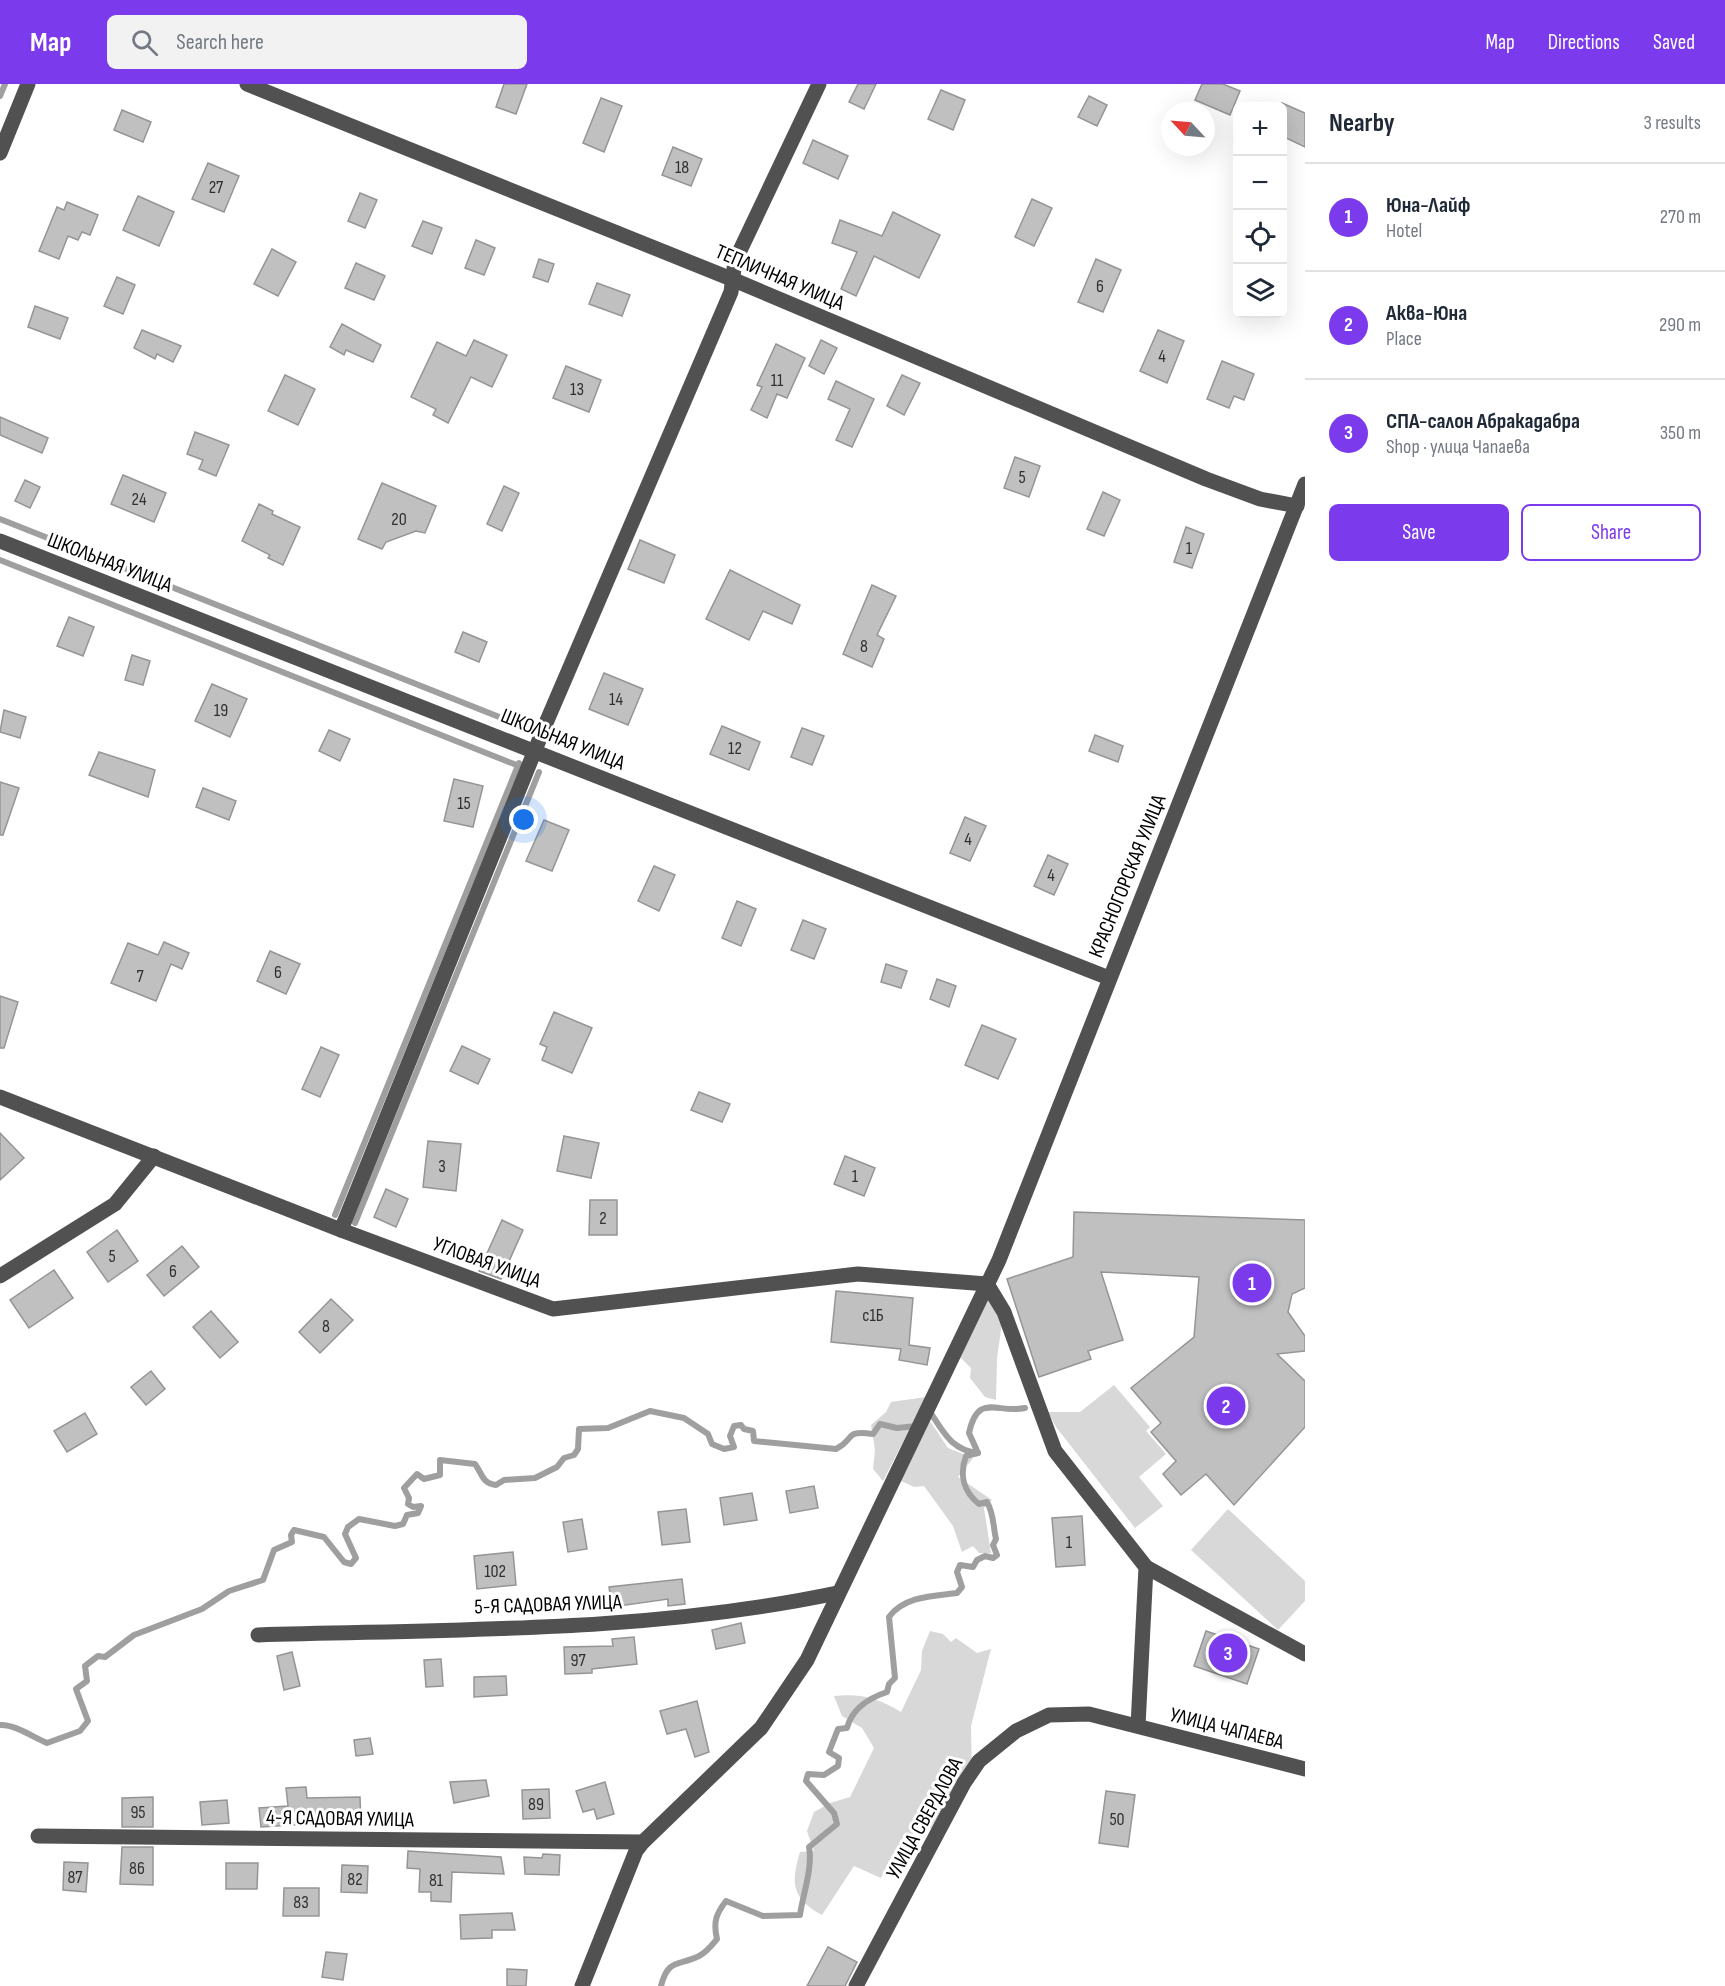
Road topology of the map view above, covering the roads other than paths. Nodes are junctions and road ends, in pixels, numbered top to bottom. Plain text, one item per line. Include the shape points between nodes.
1 (27, 84) edge
2 (247, 84) edge
3 (819, 84) edge
4 (0, 153) edge
5 (734, 280) junction
6 (1305, 484) edge
7 (1297, 506) junction
8 (0, 541) edge
9 (537, 751) junction
10 (1109, 978) junction
11 (0, 1097) edge
12 (153, 1156) junction
13 (341, 1230) junction
14 (0, 1276) edge
15 (987, 1284) junction
16 (1146, 1567) junction
17 (837, 1593) junction
18 (258, 1635) dead end
19 (1305, 1654) edge
20 (1138, 1726) junction
21 (1305, 1769) edge
22 (38, 1836) dead end
23 (643, 1842) junction
24 (582, 1986) edge
25 (856, 1986) edge

1 - 4 street
2 - 5 street, ТЕПЛИЧНАЯ УЛИЦА
3 - 5 street via 735,261
5 - 7 street, ТЕПЛИЧНАЯ УЛИЦА via 1206,479 1260,500
5 - 9 street
6 - 7 street, КРАСНОГОРСКАЯ УЛИЦА
7 - 10 street, КРАСНОГОРСКАЯ УЛИЦА
8 - 9 street, ШКОЛЬНАЯ УЛИЦА
9 - 10 street, ШКОЛЬНАЯ УЛИЦА
9 - 13 street
10 - 15 street, КРАСНОГОРСКАЯ УЛИЦА via 1029,1189
11 - 12 street, УГЛОВАЯ УЛИЦА
12 - 13 street, УГЛОВАЯ УЛИЦА
12 - 14 street via 115,1204
13 - 15 street, УГЛОВАЯ УЛИЦА via 554,1309 858,1274
15 - 16 street via 1004,1312 1055,1451
15 - 17 street, КРАСНОГОРСКАЯ УЛИЦА
16 - 19 street
16 - 20 street
17 - 18 street, 5-Я САДОВАЯ УЛИЦА via 782,1604 611,1624
17 - 23 street, КРАСНОГОРСКАЯ УЛИЦА via 807,1660 761,1728
20 - 21 street, УЛИЦА ЧАПАЕВА
20 - 25 street, УЛИЦА СВЕРДЛОВА via 1089,1714 1049,1715 1016,1731 979,1761
22 - 23 street, 4-Я САДОВАЯ УЛИЦА
23 - 24 street, КРАСНОГОРСКАЯ УЛИЦА

